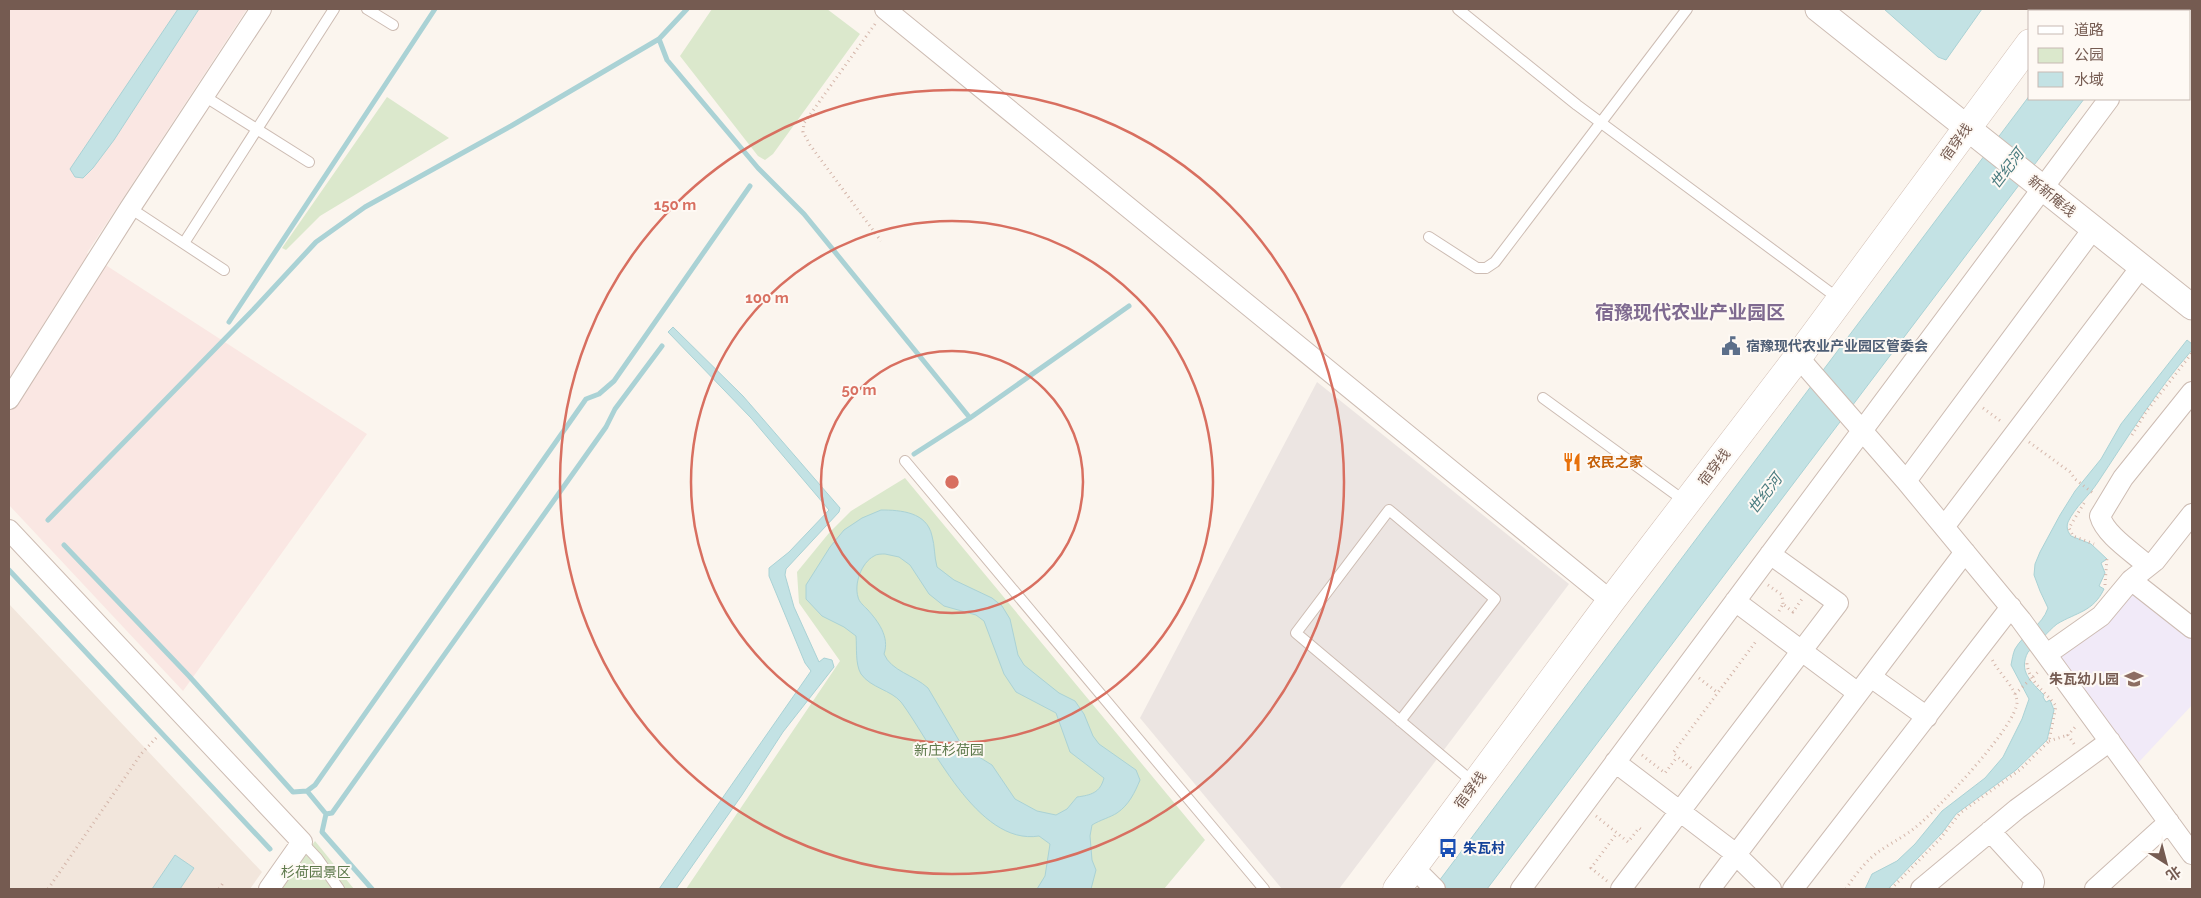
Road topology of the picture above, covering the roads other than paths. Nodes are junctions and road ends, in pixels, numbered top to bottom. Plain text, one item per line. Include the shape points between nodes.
1 (261, 9) edge
2 (334, 9) edge
3 (367, 9) edge
4 (886, 9) edge
5 (1458, 9) edge
6 (1687, 9) edge
7 (1818, 9) edge
8 (393, 25) dead end
9 (2028, 46) edge
10 (204, 96) junction
11 (2108, 100) edge
12 (1601, 122) junction
13 (257, 129) junction
14 (1975, 133) junction
15 (308, 162) dead end
16 (2038, 186) junction
17 (130, 208) junction
18 (2093, 229) junction
19 (1429, 237) dead end
20 (184, 243) junction
21 (2142, 267) junction
22 (224, 270) dead end
23 (1840, 300) junction
24 (2192, 307) edge
25 (1805, 365) junction
26 (2192, 392) edge
27 (1543, 398) dead end
28 (9, 399) edge
29 (1858, 427) junction
30 (905, 461) dead end
31 (1906, 481) junction
32 (1686, 502) junction
33 (2192, 514) edge
34 (1944, 527) junction
35 (9, 530) edge
36 (1965, 552) junction
37 (1770, 554) junction
38 (2148, 566) junction
39 (2131, 580) junction
40 (1611, 601) junction
41 (1735, 601) junction
42 (2011, 607) junction
43 (2192, 628) edge
44 (1802, 651) junction
45 (2048, 654) junction
46 (1871, 676) junction
47 (1858, 693) junction
48 (1927, 716) junction
49 (1400, 721) junction
50 (2110, 740) junction
51 (1615, 762) junction
52 (1475, 784) junction
53 (1680, 811) junction
54 (2169, 822) junction
55 (1990, 831) junction
56 (302, 842) junction
57 (2192, 854) edge
58 (1736, 855) junction
59 (1425, 879) edge
60 (1616, 887) edge
61 (269, 889) edge
62 (339, 889) edge
63 (1264, 889) edge
64 (1397, 889) edge
65 (1521, 889) edge
66 (1710, 889) edge
67 (1771, 889) edge
68 (1794, 889) edge
69 (1921, 889) edge
70 (2032, 889) edge
71 (2095, 889) edge

1 - 10 street
2 - 13 lane
3 - 8 lane
4 - 40 street
5 - 12 lane
6 - 12 lane
7 - 14 street, 新新庵线
9 - 14 main road, 宿穿线
10 - 13 lane
10 - 17 street
11 - 16 street
12 - 19 lane via 1495,262 1486,268 1477,268
12 - 23 lane
13 - 15 lane
13 - 20 lane
14 - 16 street, 新新庵线
14 - 23 main road, 宿穿线
16 - 18 street, 新新庵线
16 - 29 street
17 - 20 lane
17 - 28 street
18 - 21 street, 新新庵线
18 - 31 street
20 - 22 lane
21 - 24 street, 新新庵线
21 - 34 street
23 - 25 main road, 宿穿线
25 - 29 street
25 - 32 main road, 宿穿线
26 - 38 street via 2123,478 2100,516 2102,524
27 - 32 lane
29 - 31 street
29 - 37 street
30 - 63 lane
31 - 34 street
32 - 40 main road, 宿穿线
33 - 38 street
34 - 36 street
35 - 56 street
36 - 42 street
36 - 46 street
37 - 41 street
37 - 44 street via 1838,603
38 - 39 street
39 - 43 street
39 - 45 street via 2101,616
40 - 52 main road, 宿穿线
41 - 44 street
41 - 51 street
42 - 45 street
42 - 48 street
44 - 47 street
44 - 53 street
45 - 50 street
46 - 47 street
46 - 48 street
47 - 58 street
48 - 68 street
49 - 49 lane via 1296,633 1389,510 1495,598
49 - 52 lane
50 - 54 street
50 - 55 street
51 - 53 street
51 - 65 street
52 - 59 main road, 宿穿线
53 - 58 street
53 - 60 street
54 - 57 street
54 - 71 street
55 - 69 street
55 - 70 street via 2032,877
56 - 61 street
56 - 62 lane
58 - 66 street
58 - 67 street
59 - 64 main road, 宿穿线

